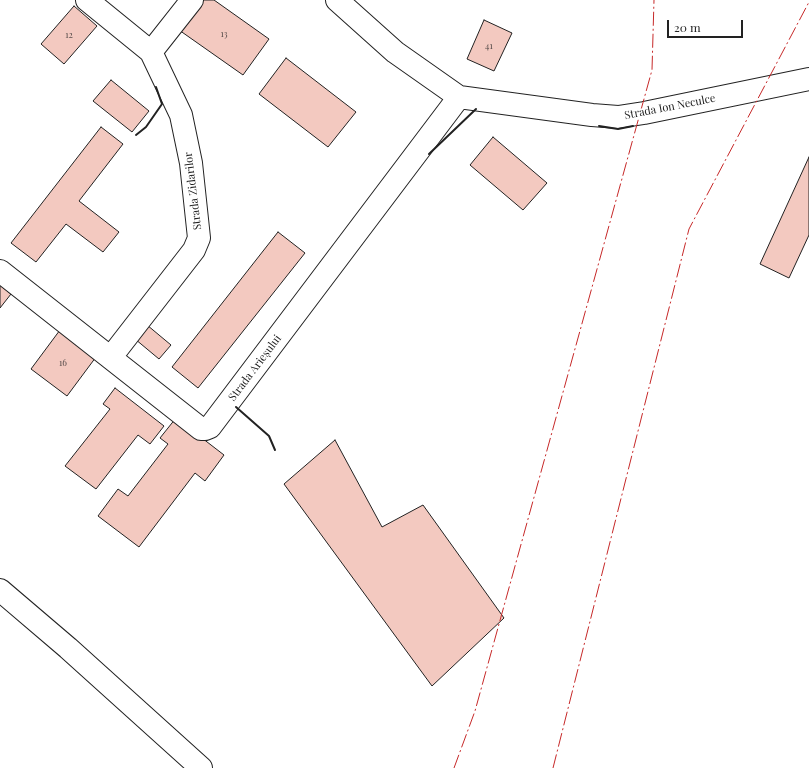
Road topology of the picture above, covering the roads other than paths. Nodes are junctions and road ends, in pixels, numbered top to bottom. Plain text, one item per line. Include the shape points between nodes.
1 (86, 0) edge
2 (192, 0) edge
3 (337, 0) edge
4 (151, 52) junction
5 (809, 79) edge
6 (459, 97) junction
7 (0, 270) edge
8 (111, 357) junction
9 (0, 590) edge
10 (201, 768) edge

1 - 4 street, Strada Zidarilor
2 - 4 street
3 - 6 street via 395,52
4 - 8 street, Strada Zidarilor via 181,115 191,163 199,238 194,250
5 - 6 street, Strada Ion Neculce via 618,117
6 - 8 street, Strada Arieșului via 210,427 201,429
7 - 8 street, Strada Arieșului
9 - 10 street

